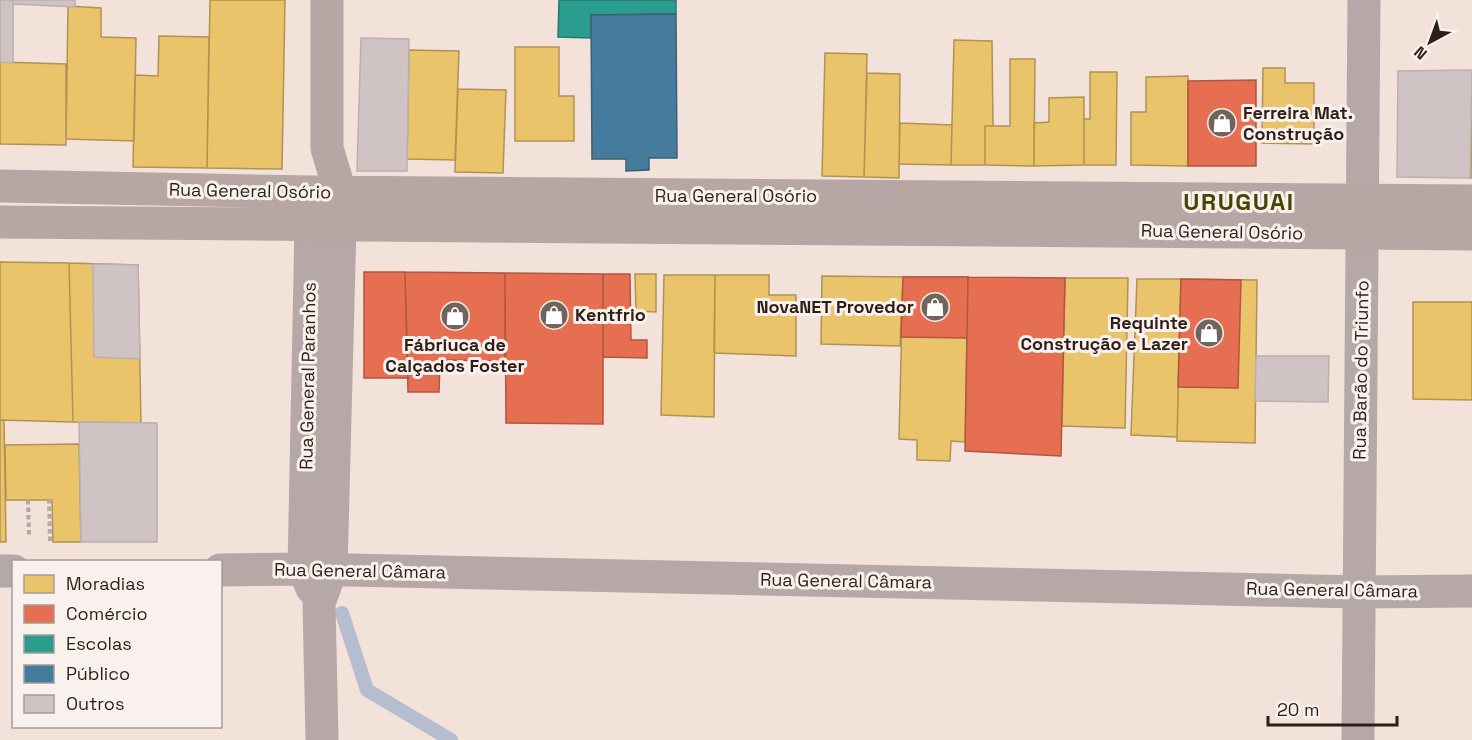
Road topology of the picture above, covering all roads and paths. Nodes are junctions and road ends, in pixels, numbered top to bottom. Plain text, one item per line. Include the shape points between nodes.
1 (327, 0) edge
2 (1364, 0) edge
3 (0, 186) edge
4 (326, 192) junction
5 (1363, 200) junction
6 (1472, 201) edge
7 (0, 222) edge
8 (325, 225) junction
9 (1364, 233) junction
10 (1472, 234) edge
11 (49, 499) dead end
12 (28, 500) dead end
13 (29, 542) dead end
14 (50, 542) dead end
15 (222, 570) edge
16 (318, 570) junction
17 (1472, 591) edge
18 (1358, 592) junction
19 (322, 740) edge
20 (1358, 740) edge

1 - 4 main road, Rua General Paranhos
2 - 5 street, Rua Barão do Triunfo
3 - 4 main road, Rua General Osório
4 - 5 main road, Rua General Osório
4 - 8 main road, Rua General Paranhos
5 - 6 main road, Rua General Osório
5 - 9 street, Rua Barão do Triunfo
7 - 8 main road, Rua General Osório
8 - 9 main road, Rua General Osório
8 - 16 street, Rua General Paranhos
9 - 10 main road, Rua General Osório
9 - 18 street, Rua Barão do Triunfo
11 - 14 path
12 - 13 path
15 - 16 street, Rua General Câmara
16 - 18 street, Rua General Câmara
16 - 19 street, Rua General Paranhos
17 - 18 street, Rua General Câmara
18 - 20 street, Rua Barão do Triunfo

